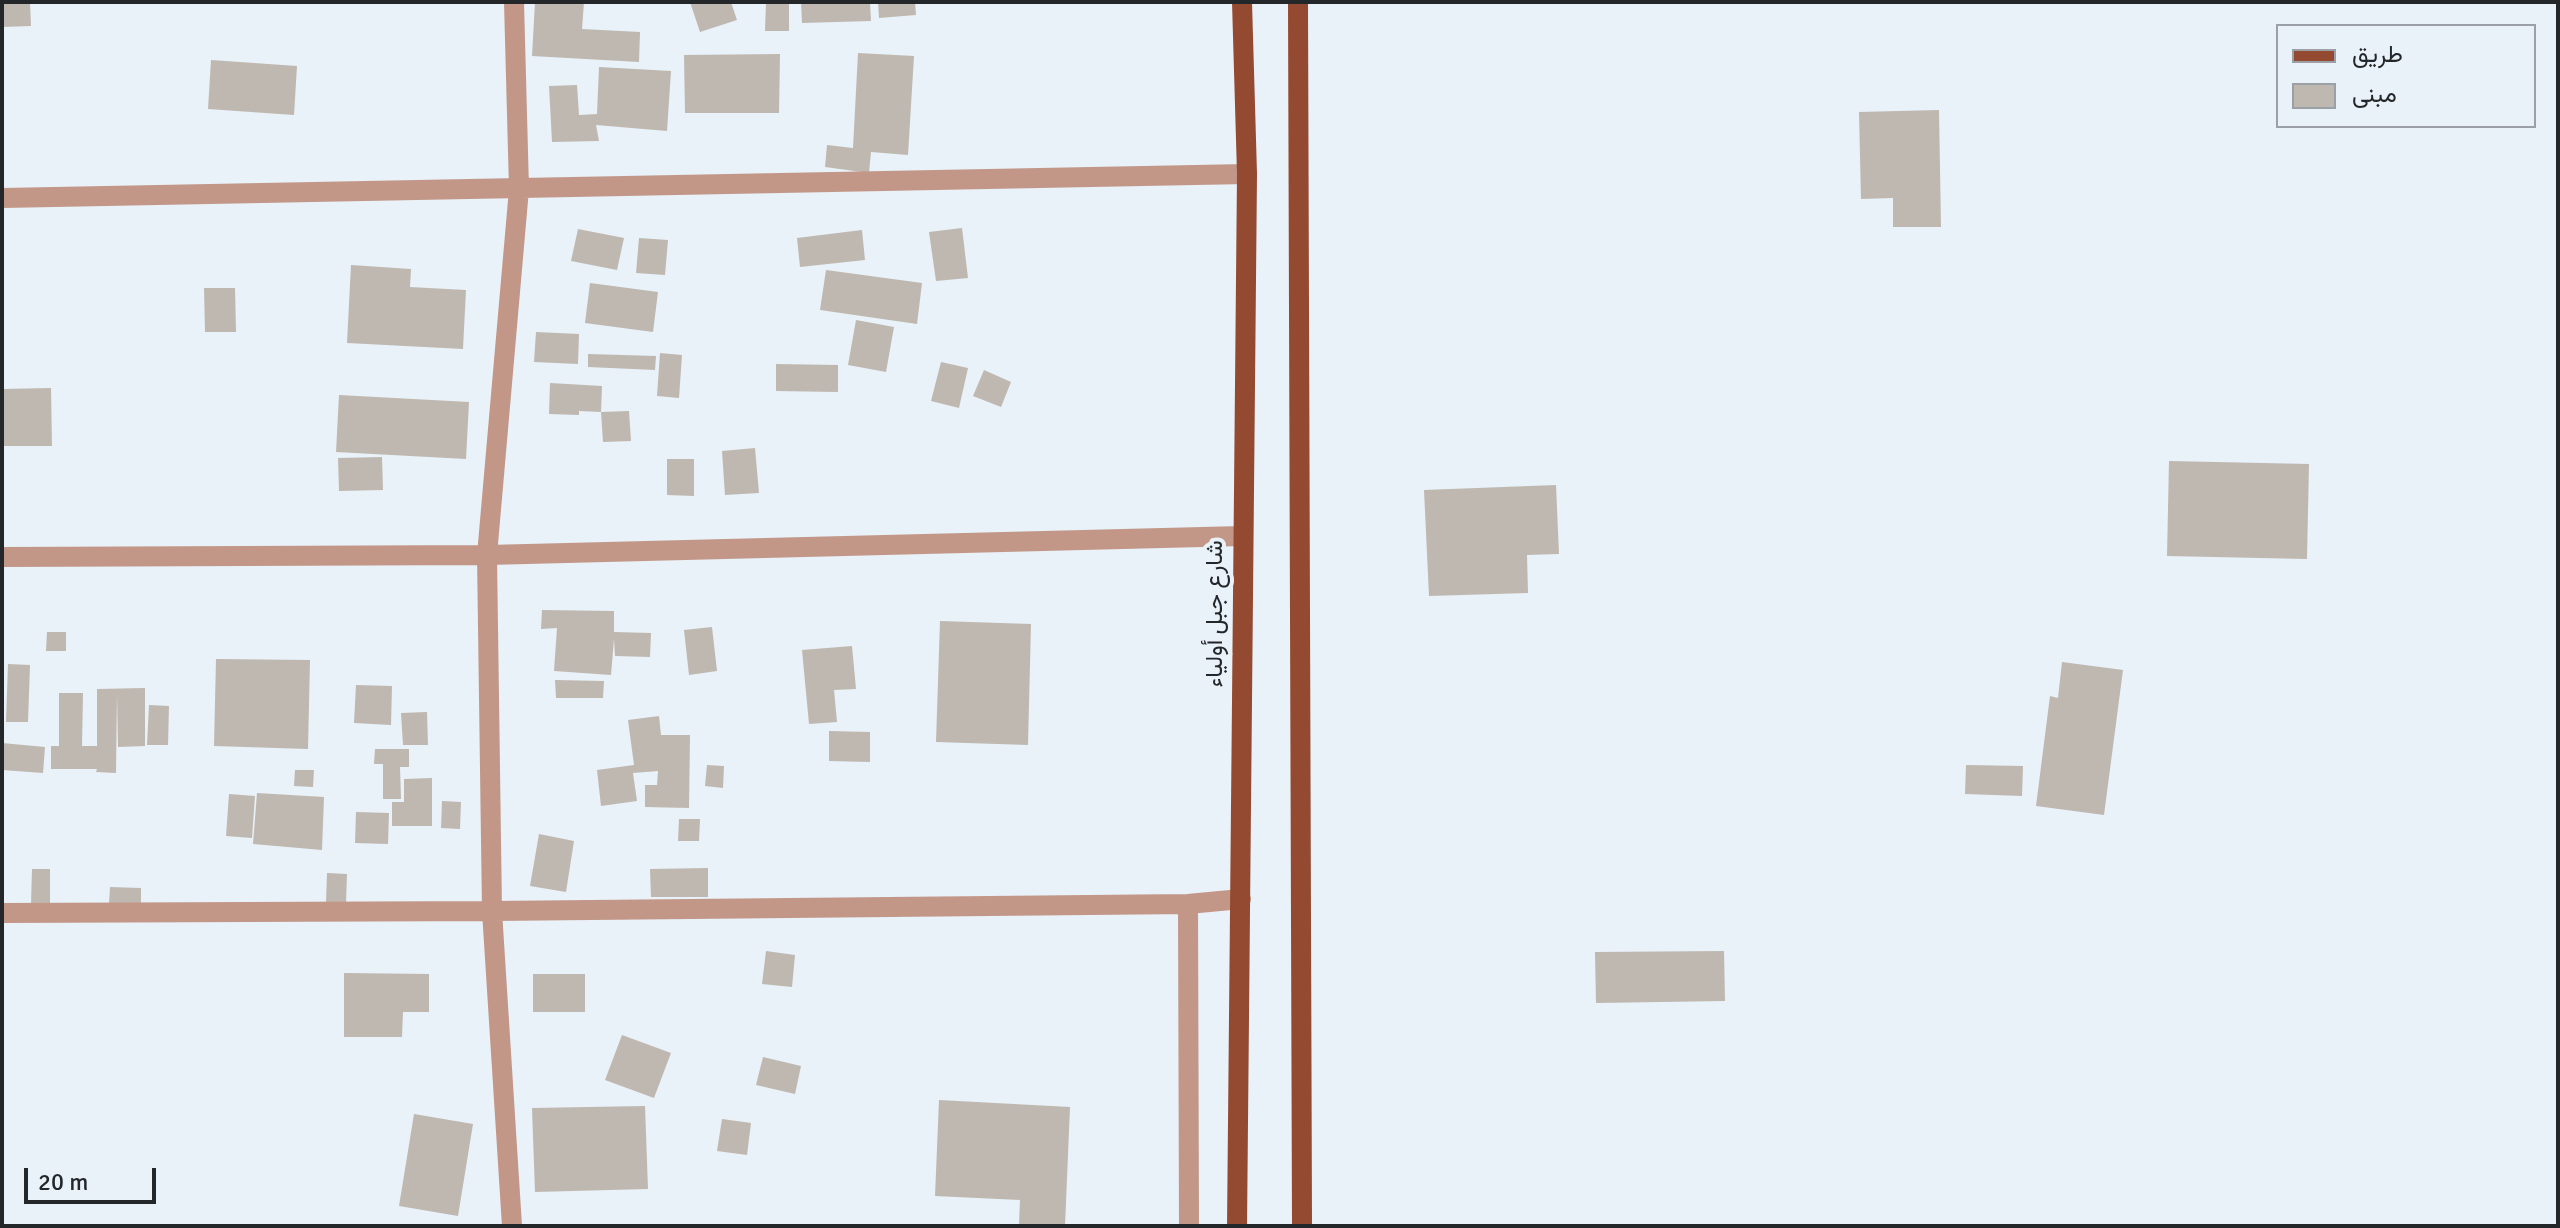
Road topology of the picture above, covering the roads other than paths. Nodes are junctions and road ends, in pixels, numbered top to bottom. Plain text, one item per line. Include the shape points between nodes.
1 (514, 2) edge
2 (1242, 2) edge
3 (1298, 2) edge
4 (1247, 174) junction
5 (519, 189) junction
6 (2, 198) edge
7 (1242, 536) junction
8 (487, 555) junction
9 (2, 557) edge
10 (1241, 899) junction
11 (1188, 904) junction
12 (492, 911) junction
13 (2, 913) edge
14 (512, 1226) edge
15 (1189, 1226) edge
16 (1237, 1226) edge
17 (1302, 1226) edge

1 - 5 street
2 - 4 main road, شارع جبل أولياء
3 - 17 main road
4 - 5 street
4 - 7 main road, شارع جبل أولياء
5 - 6 street
5 - 8 street
7 - 8 street
7 - 10 main road, شارع جبل أولياء
8 - 9 street
8 - 12 street
10 - 11 street
10 - 16 main road, شارع جبل أولياء
11 - 12 street
11 - 15 street
12 - 13 street
12 - 14 street

